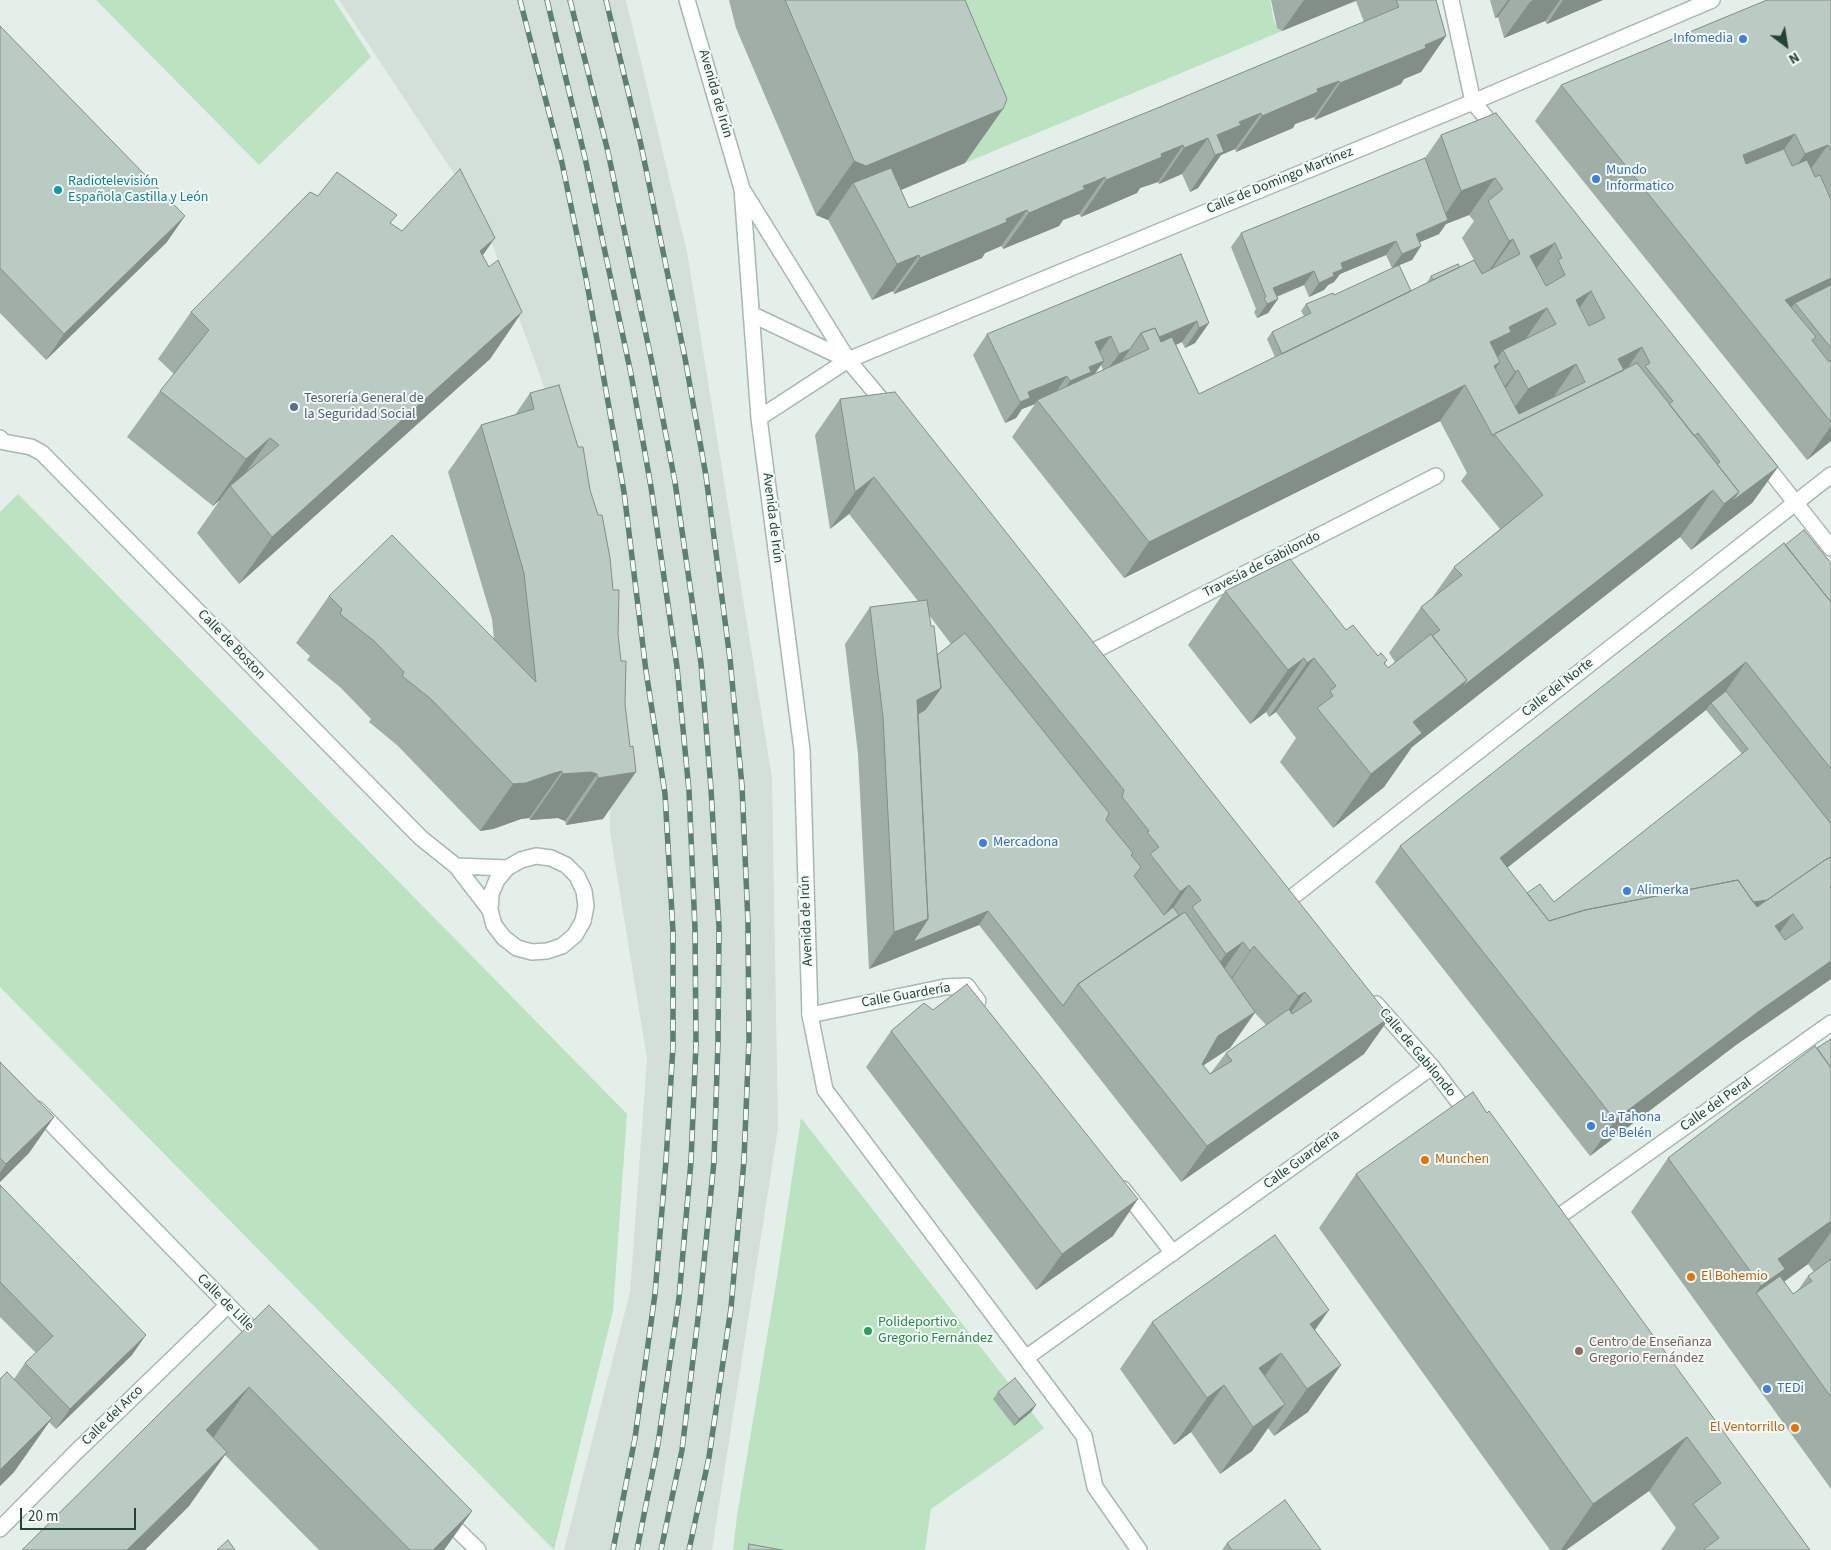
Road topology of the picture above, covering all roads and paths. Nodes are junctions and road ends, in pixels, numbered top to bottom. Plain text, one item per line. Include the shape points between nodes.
1 (688, 0) edge
2 (1451, 0) edge
3 (1712, 0) edge
4 (1473, 102) junction
5 (1510, 148) edge
6 (742, 189) junction
7 (751, 314) junction
8 (848, 360) junction
9 (758, 418) junction
10 (897, 418) edge
11 (1, 442) edge
12 (1752, 448) edge
13 (1831, 475) edge
14 (1436, 476) dead end
15 (1796, 502) junction
16 (1831, 548) edge
17 (1100, 669) edge
18 (456, 866) junction
19 (507, 868) junction
20 (490, 910) junction
21 (1299, 916) edge
22 (1368, 995) edge
23 (985, 1010) edge
24 (810, 1015) junction
25 (1831, 1023) edge
26 (1432, 1067) junction
27 (28, 1100) edge
28 (1480, 1129) edge
29 (1112, 1175) edge
30 (1551, 1222) edge
31 (1173, 1253) junction
32 (227, 1306) junction
33 (276, 1353) edge
34 (1027, 1357) junction
35 (436, 1509) edge
36 (0, 1529) edge
37 (478, 1550) edge
38 (1139, 1550) edge

1 - 6 street, Avenida de Irún
2 - 4 street
3 - 4 street, Calle de Domingo Martínez
4 - 5 street
4 - 8 street, Calle de Domingo Martínez
6 - 7 street, Avenida de Irún
6 - 8 street, Avenida de Irún
7 - 8 street
7 - 9 street, Avenida de Irún
8 - 9 street
8 - 10 street
9 - 24 street, Avenida de Irún via 802,750
11 - 18 street, Calle de Boston via 31,447 42,453 421,838
12 - 15 street
13 - 15 street, Calle del Norte
14 - 17 street, Travesía de Gabilondo via 1085,650
15 - 16 street
15 - 21 street, Calle del Norte via 1283,898
18 - 19 street, Calle de Boston
18 - 20 street, Calle de Boston
19 - 20 street via 491,894
19 - 20 street, Calle de Boston via 536,856 566,865 577,876 584,891 586,906 582,921 562,946 532,952 516,948 504,938 494,925
22 - 26 street, Calle de Gabilondo
23 - 24 street, Calle Guardería via 967,986 945,987
24 - 34 street, Avenida de Irún via 825,1090
25 - 30 street, Calle del Peral
26 - 28 street, Calle de Gabilondo
26 - 31 street, Calle Guardería
27 - 32 street, Calle de Lille
29 - 31 street
31 - 34 street, Calle Guardería
32 - 33 street, Calle de Lille
32 - 36 street, Calle del Arco
34 - 38 street, Avenida de Irún via 1084,1436 1095,1487
35 - 37 street

